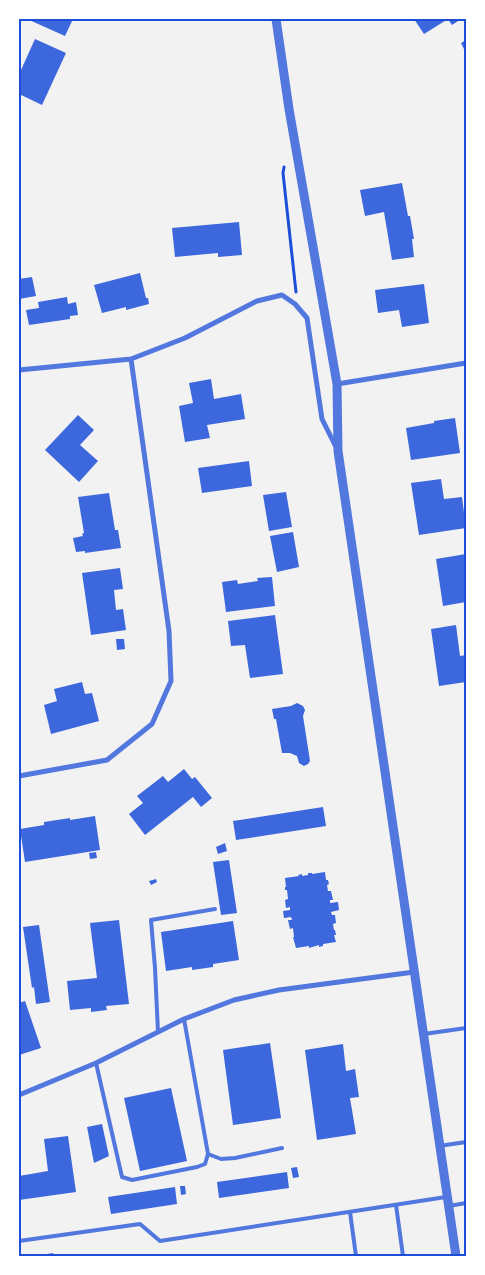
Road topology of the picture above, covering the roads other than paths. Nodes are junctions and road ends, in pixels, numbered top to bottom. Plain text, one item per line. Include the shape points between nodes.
1 (276, 19) edge
2 (131, 359) junction
3 (466, 363) edge
4 (19, 370) edge
5 (337, 384) junction
6 (338, 451) junction
7 (19, 776) edge
8 (215, 909) dead end
9 (414, 972) junction
10 (184, 1019) junction
11 (466, 1028) edge
12 (158, 1032) junction
13 (423, 1034) junction
14 (96, 1063) junction
15 (19, 1095) edge
16 (466, 1142) edge
17 (439, 1146) junction
18 (282, 1148) dead end
19 (208, 1154) junction
20 (448, 1201) junction
21 (466, 1203) edge
22 (396, 1205) junction
23 (350, 1212) junction
24 (19, 1241) edge
25 (356, 1256) edge
26 (403, 1256) edge
27 (456, 1256) edge

1 - 5 street
2 - 4 street
2 - 6 street via 185,338 257,301 282,295 307,318 322,419
2 - 7 street via 169,631 171,682 152,724 107,760
3 - 5 street
5 - 6 street
6 - 9 street
8 - 12 lane via 151,920
9 - 10 street via 279,990 234,1000
9 - 13 street
10 - 12 street
10 - 19 lane
11 - 13 lane
12 - 14 street
13 - 17 street
14 - 15 street
14 - 19 lane via 122,1176 132,1180 198,1167 205,1164
16 - 17 lane
17 - 20 street
18 - 19 lane via 234,1158 221,1159
20 - 21 lane
20 - 22 lane
20 - 27 street
22 - 23 lane
22 - 26 lane
23 - 24 lane via 160,1241 140,1224
23 - 25 lane

